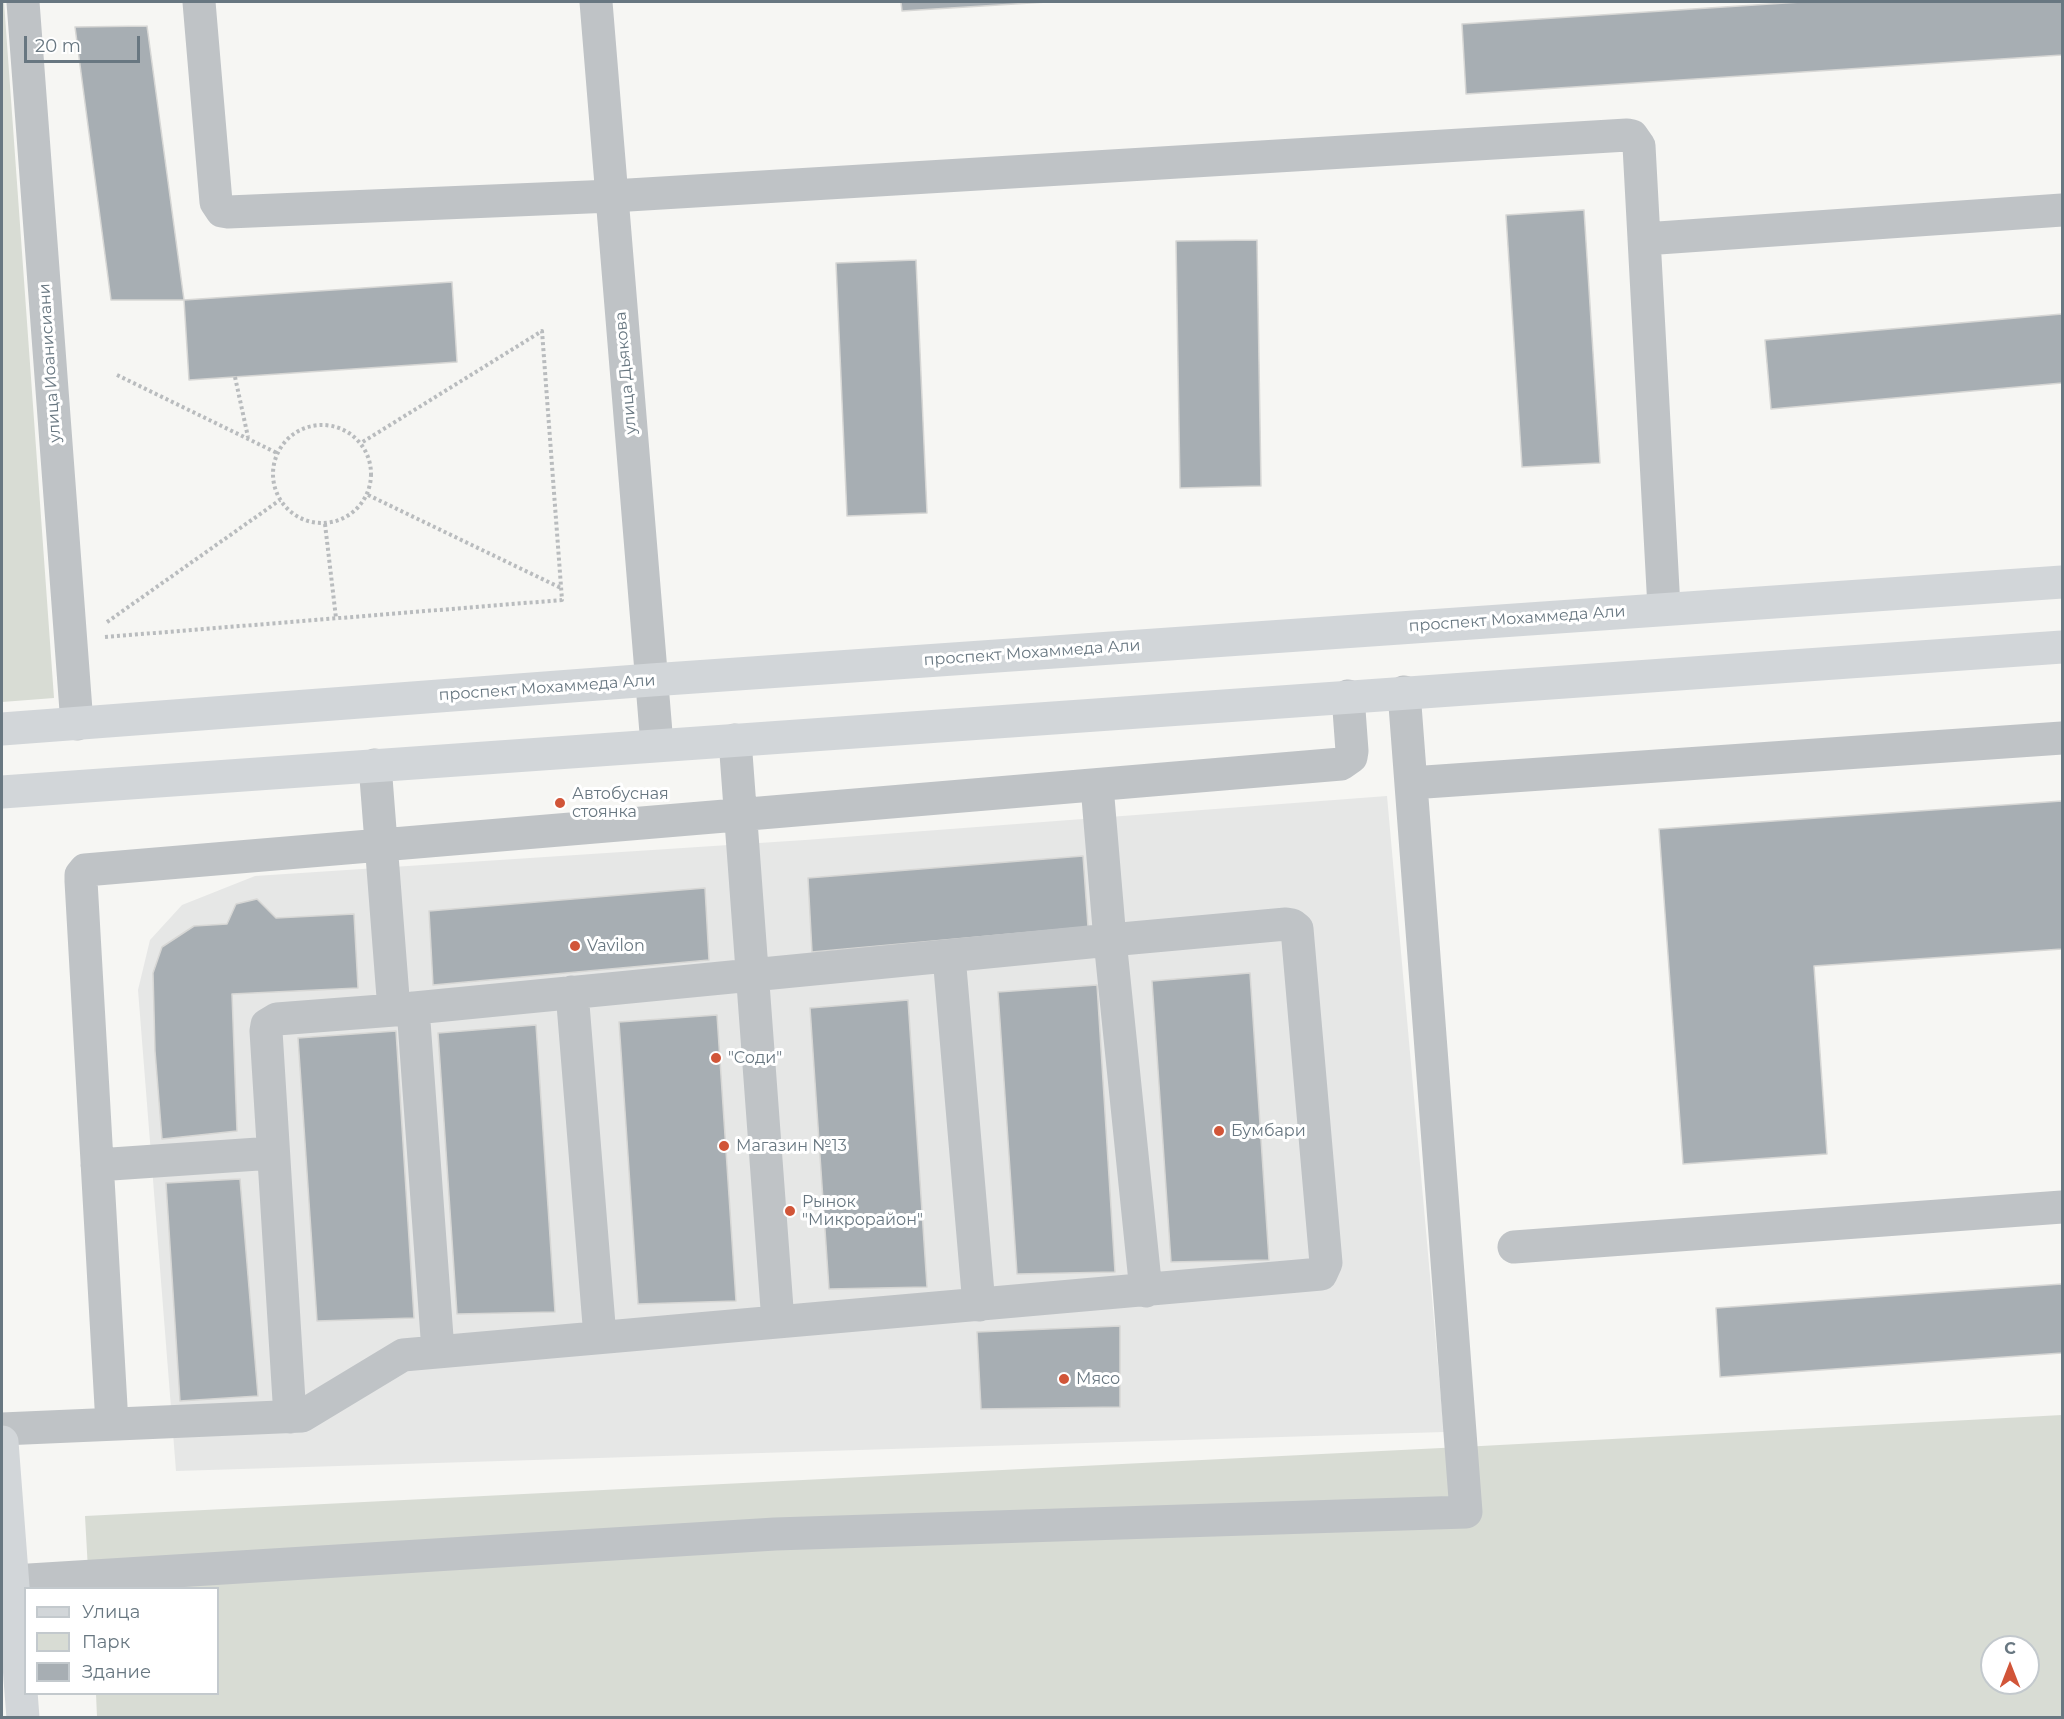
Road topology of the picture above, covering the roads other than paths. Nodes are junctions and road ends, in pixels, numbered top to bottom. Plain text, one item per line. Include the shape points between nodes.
1 (23, 2) edge
2 (199, 2) edge
3 (596, 2) edge
4 (612, 196) junction
5 (2062, 210) edge
6 (1644, 239) junction
7 (2062, 582) edge
8 (1664, 608) junction
9 (2062, 647) edge
10 (651, 680) junction
11 (1404, 692) junction
12 (1348, 696) junction
13 (77, 724) junction
14 (2, 729) edge
15 (2062, 738) edge
16 (735, 740) junction
17 (657, 745) junction
18 (375, 765) junction
19 (1411, 783) junction
20 (1097, 786) junction
21 (2, 792) edge
22 (741, 815) junction
23 (381, 844) junction
24 (1110, 940) junction
25 (949, 956) junction
26 (753, 975) junction
27 (572, 992) junction
28 (403, 1009) junction
29 (273, 1153) junction
30 (97, 1165) junction
31 (2062, 1206) edge
32 (1514, 1247) dead end
33 (1146, 1291) junction
34 (979, 1305) junction
35 (778, 1322) junction
36 (600, 1337) junction
37 (438, 1352) junction
38 (290, 1417) junction
39 (112, 1424) junction
40 (2, 1429) edge
41 (2, 1442) edge
42 (13, 1581) junction
43 (23, 1718) edge

1 - 13 street, улица Иоанисиани
2 - 4 street via 216,202 222,211
3 - 4 street, улица Дьякова
4 - 6 street via 1627,135 1639,146
4 - 10 street, улица Дьякова
5 - 6 street
6 - 8 street
7 - 8 main road, проспект Мохаммеда Али
8 - 10 main road, проспект Мохаммеда Али
9 - 11 main road
10 - 13 main road, проспект Мохаммеда Али
10 - 17 street, улица Дьякова
11 - 12 main road
11 - 19 street
12 - 16 main road
12 - 20 street via 1352,751 1351,757 1341,764
13 - 14 main road, проспект Мохаммеда Али
15 - 19 street
16 - 17 main road
16 - 22 street
17 - 18 main road
18 - 21 main road
18 - 23 street
19 - 42 street via 1466,1512 775,1534
20 - 22 street
20 - 24 street
22 - 23 street
22 - 26 street
23 - 28 street
23 - 30 street via 85,870 81,881
24 - 25 street
24 - 33 street
24 - 33 street via 1286,924 1299,934 1325,1269 1315,1276
25 - 26 street
25 - 34 street
26 - 27 street
26 - 35 street
27 - 28 street
27 - 36 street
28 - 29 street via 277,1019 267,1025
28 - 37 street
29 - 30 street
29 - 38 street
30 - 39 street
31 - 32 street
33 - 34 street
34 - 35 street
35 - 36 street
36 - 37 street
37 - 38 street via 398,1357 302,1416
38 - 39 street
39 - 40 street
41 - 42 main road
42 - 43 main road

